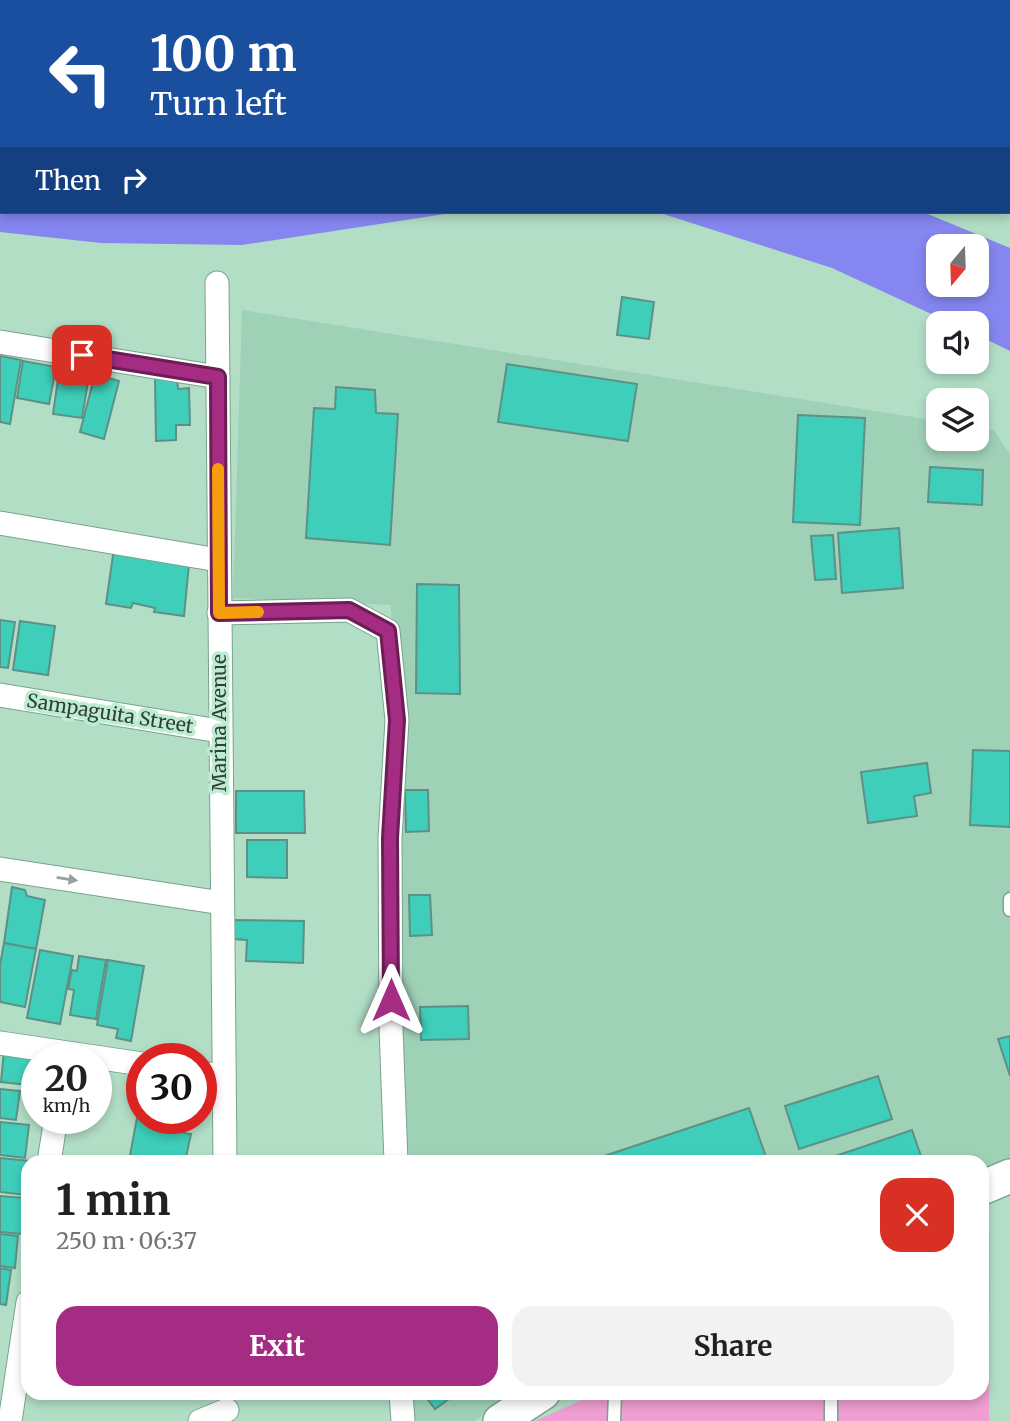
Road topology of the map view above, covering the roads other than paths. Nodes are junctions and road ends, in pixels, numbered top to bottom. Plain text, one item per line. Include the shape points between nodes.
1 (217, 283) dead end
2 (0, 342) edge
3 (218, 377) junction
4 (0, 523) edge
5 (218, 559) junction
6 (219, 613) junction
7 (0, 695) edge
8 (219, 731) junction
9 (0, 869) edge
10 (1010, 899) edge
11 (222, 903) junction
12 (1010, 910) edge
13 (0, 1043) edge
14 (21, 1047) edge
15 (217, 1075) edge
16 (224, 1076) junction
17 (54, 1134) edge
18 (51, 1155) edge
19 (225, 1155) edge
20 (396, 1155) edge
21 (1010, 1176) edge
22 (989, 1185) edge
23 (21, 1348) edge
24 (402, 1400) edge
25 (532, 1400) edge
26 (615, 1400) edge
27 (831, 1400) edge
28 (227, 1408) edge
29 (10, 1421) edge
30 (200, 1421) edge
31 (403, 1421) edge
32 (500, 1421) edge
33 (614, 1421) edge
34 (831, 1421) edge

1 - 3 street, Marina Avenue
2 - 3 street
3 - 5 street, Marina Avenue
4 - 5 street
5 - 6 street, Marina Avenue
6 - 8 street, Marina Avenue
6 - 20 street via 349,610 388,631 397,720 390,838
7 - 8 street, Sampaguita Street
8 - 11 street, Marina Avenue
9 -> 11 street
10 - 12 lane
11 - 16 street, Marina Avenue
13 - 14 street
15 - 16 street
16 - 19 street, Marina Avenue
17 - 18 street
21 - 22 street
23 - 29 street
24 - 31 street
25 - 32 street
26 - 33 lane
27 - 34 lane
28 - 30 street

